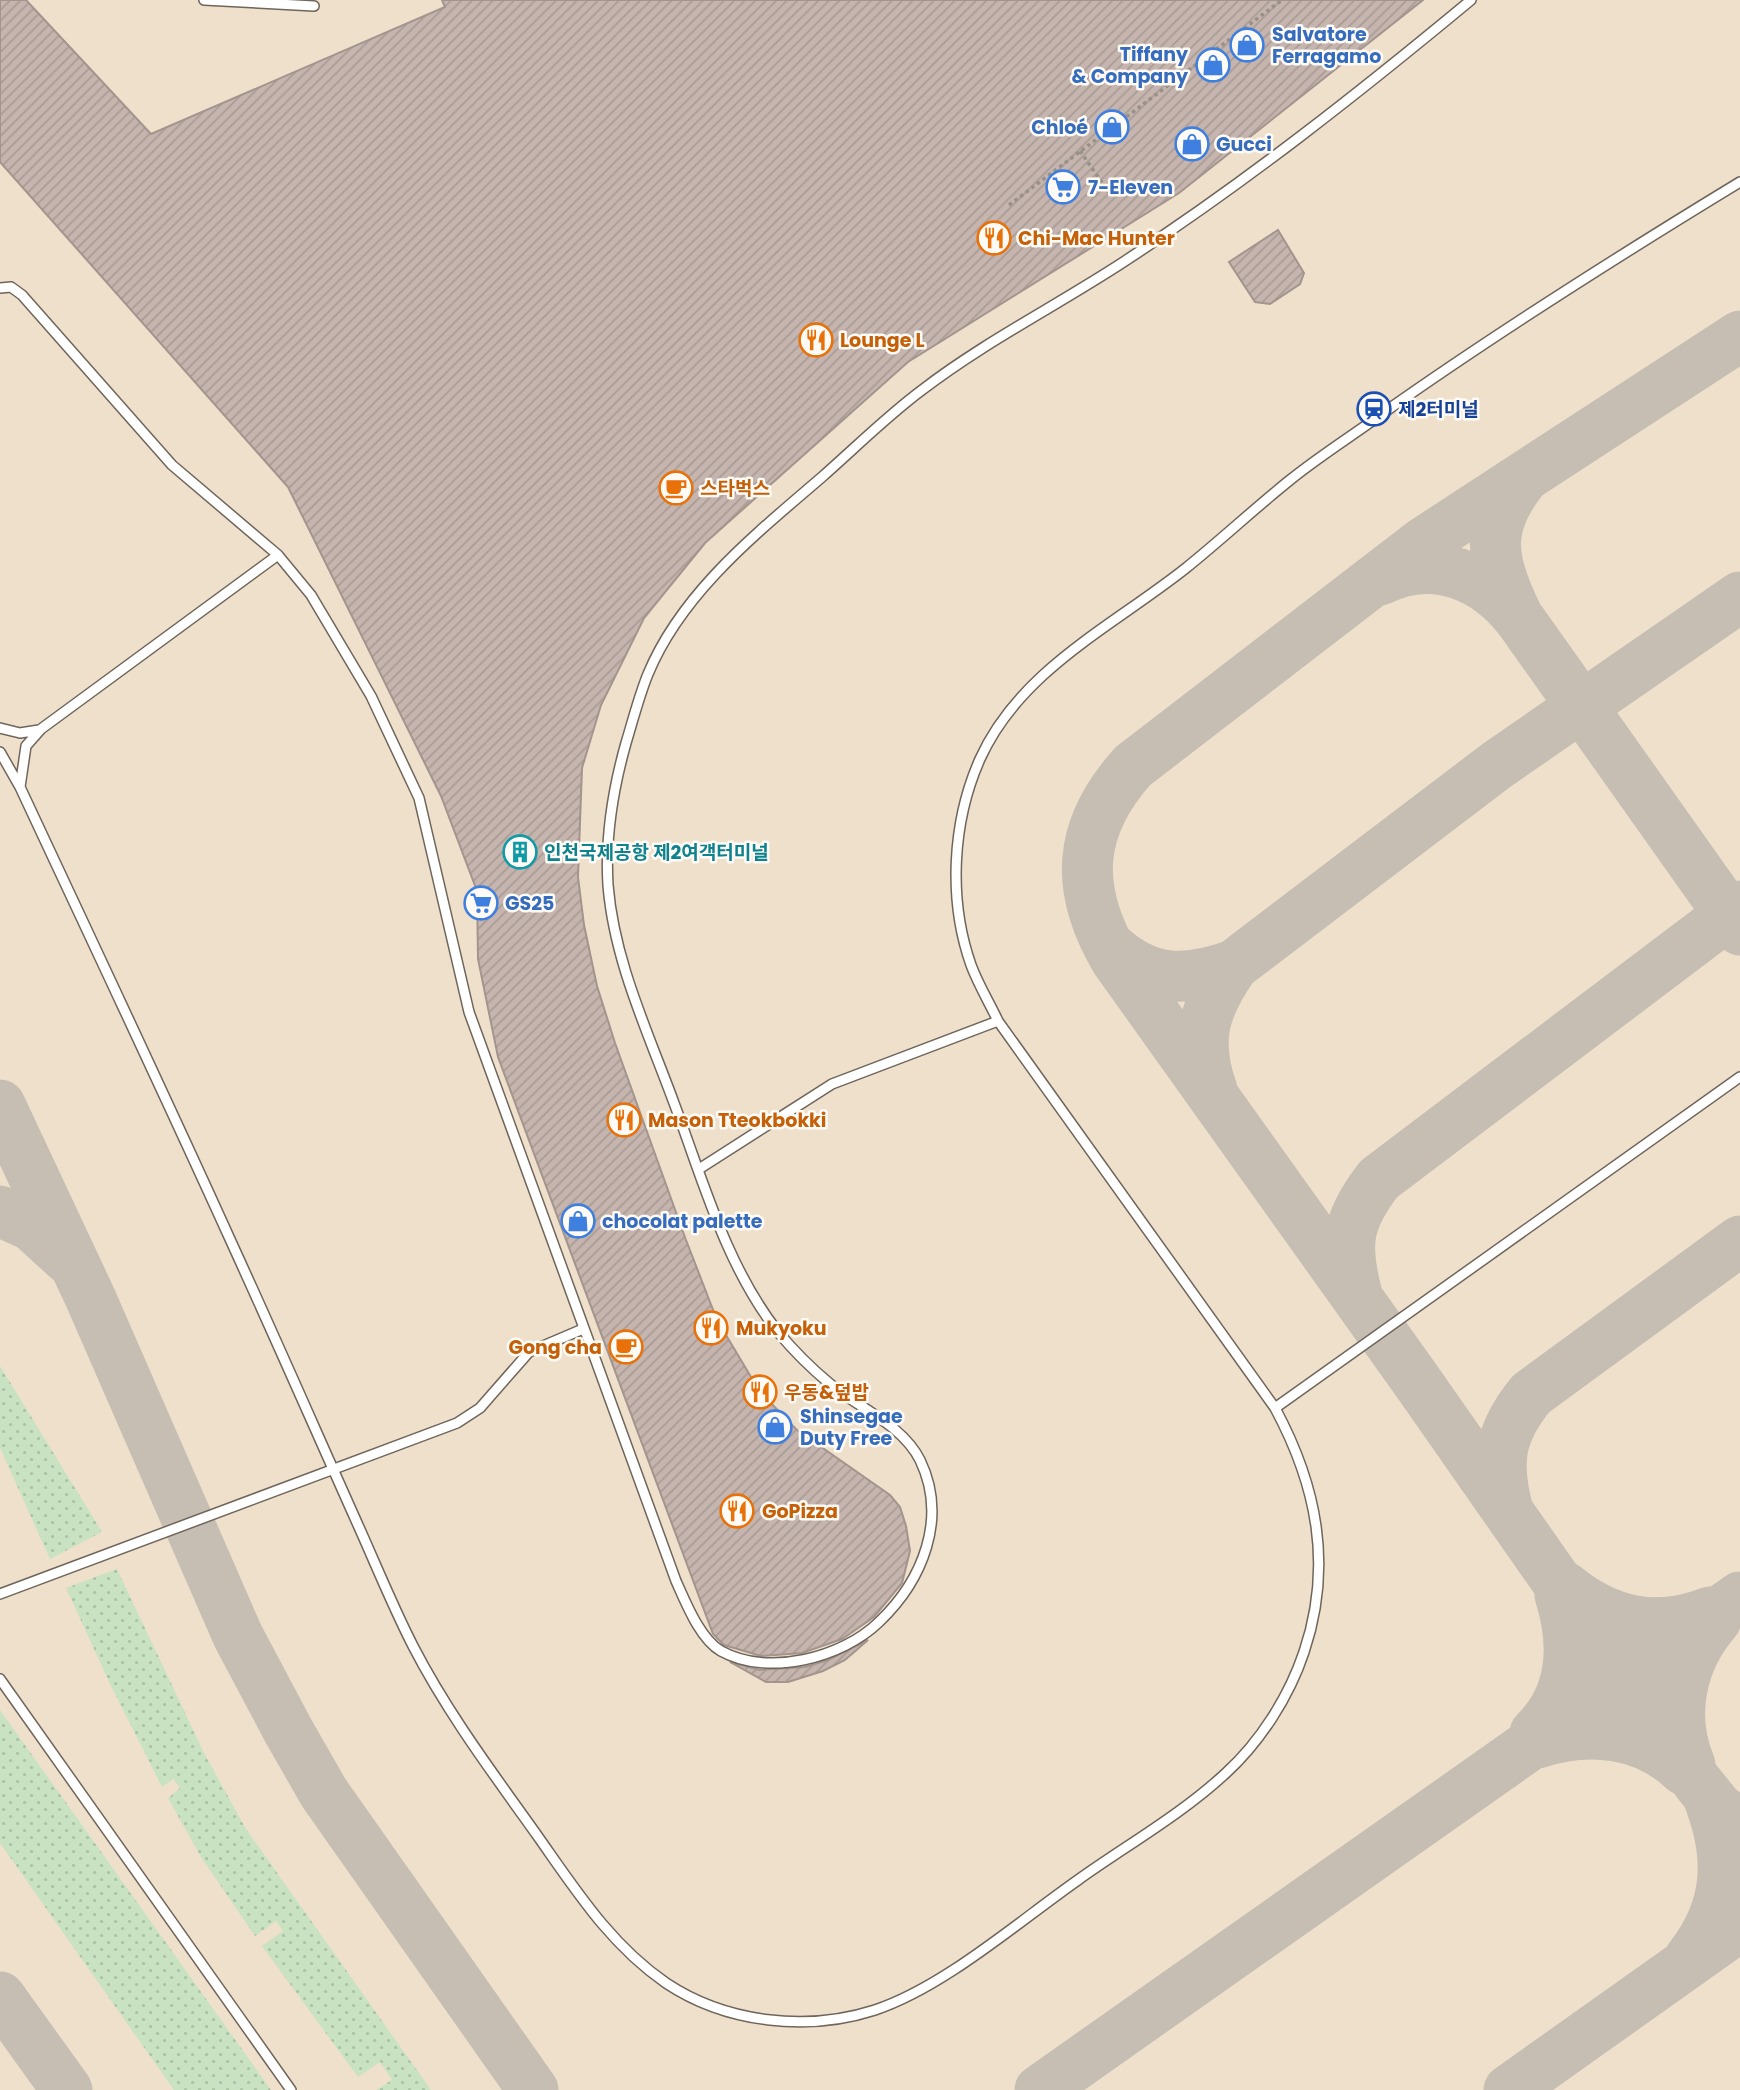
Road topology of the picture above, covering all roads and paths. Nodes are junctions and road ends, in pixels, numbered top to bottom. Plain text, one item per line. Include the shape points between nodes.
1 (204, 0) edge
2 (1282, 0) edge
3 (1471, 0) edge
4 (314, 6) dead end
5 (1080, 151) junction
6 (1740, 182) edge
7 (1110, 194) dead end
8 (1009, 205) dead end
9 (0, 288) edge
10 (278, 555) junction
11 (0, 728) edge
12 (41, 729) junction
13 (0, 752) edge
14 (20, 787) junction
15 (998, 1021) junction
16 (1740, 1077) edge
17 (699, 1169) junction
18 (583, 1329) junction
19 (1275, 1408) junction
20 (334, 1471) junction
21 (0, 1594) edge
22 (0, 1679) edge
23 (291, 2090) edge

1 - 4 lane
2 - 5 path
3 - 17 lane via 1353,98 1139,251 921,390 734,555 671,632 649,672 618,770 608,825 608,883 617,951
5 - 7 path
5 - 8 path
6 - 15 lane via 1594,271 1432,379 1292,478 1186,568 1034,681 997,728 980,759 963,807 957,851 962,935
9 - 10 lane via 11,287 22,295 172,465
10 - 12 lane
10 - 18 lane via 311,595 371,696 419,798 469,1012
11 - 12 lane via 20,733
12 - 14 lane via 22,756
13 - 14 lane
14 - 20 lane
15 - 17 lane via 832,1084
15 - 19 lane
16 - 19 lane
17 - 18 lane via 743,1283 779,1333 830,1385 905,1438 920,1460 931,1492 933,1524 909,1587 876,1625 846,1646 813,1657 778,1662 718,1650 693,1616 676,1581
18 - 20 lane via 529,1352 480,1408 457,1423
19 - 20 lane via 1297,1449 1310,1489 1319,1577 1303,1656 1252,1745 1196,1796 935,1981 871,2011 818,2020 775,2021 712,2006 673,1988 618,1944 456,1721 413,1646
20 - 21 lane
22 - 23 lane

